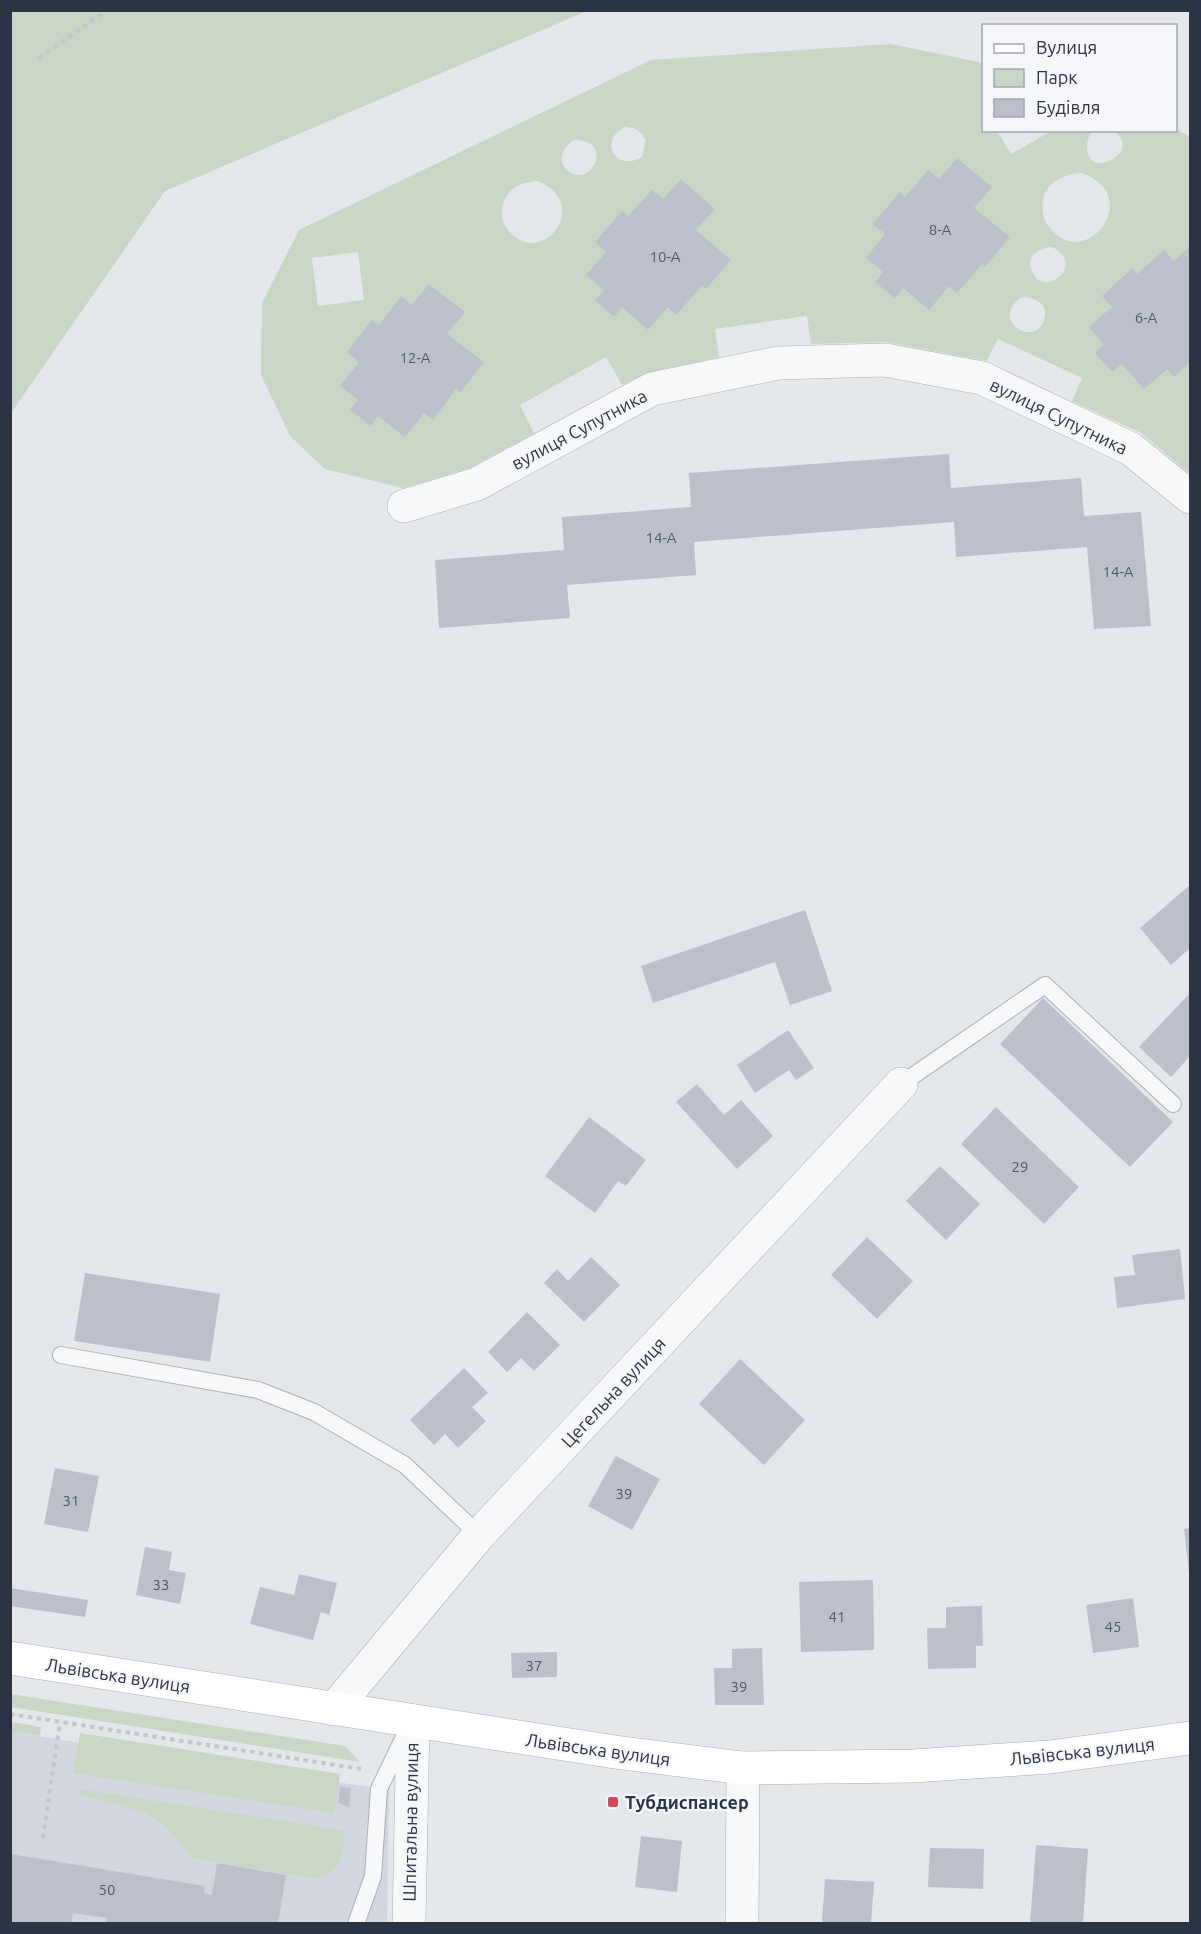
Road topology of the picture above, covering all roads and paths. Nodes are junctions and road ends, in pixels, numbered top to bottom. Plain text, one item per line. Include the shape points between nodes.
1 (107, 10) edge
2 (39, 58) dead end
3 (1191, 497) edge
4 (404, 506) dead end
5 (901, 1084) joint
6 (1173, 1104) dead end
7 (61, 1355) dead end
8 (478, 1535) junction
9 (10, 1658) edge
10 (334, 1708) junction
11 (10, 1714) edge
12 (413, 1721) junction
13 (60, 1722) junction
14 (1191, 1738) edge
15 (743, 1768) junction
16 (386, 1773) junction
17 (43, 1838) dead end
18 (356, 1923) edge
19 (409, 1923) edge
20 (742, 1923) edge

1 - 2 path
3 - 4 street, вулиця Супутника via 1131,448 982,378 885,360 778,363 652,389 477,484
5 - 6 lane via 1045,985
5 - 8 street, Цегельна вулиця
7 - 8 lane via 258,1390 314,1412 405,1464
8 - 10 street, Цегельна вулиця
9 - 10 main road, Львівська вулиця
10 - 12 main road, Львівська вулиця
11 - 13 path
12 - 15 main road, Львівська вулиця
12 - 16 lane
12 - 19 street, Шпитальна вулиця
13 - 16 path
13 - 17 path
14 - 15 main road, Львівська вулиця via 1050,1757 913,1766
15 - 20 street
16 - 18 lane via 379,1789 373,1876

